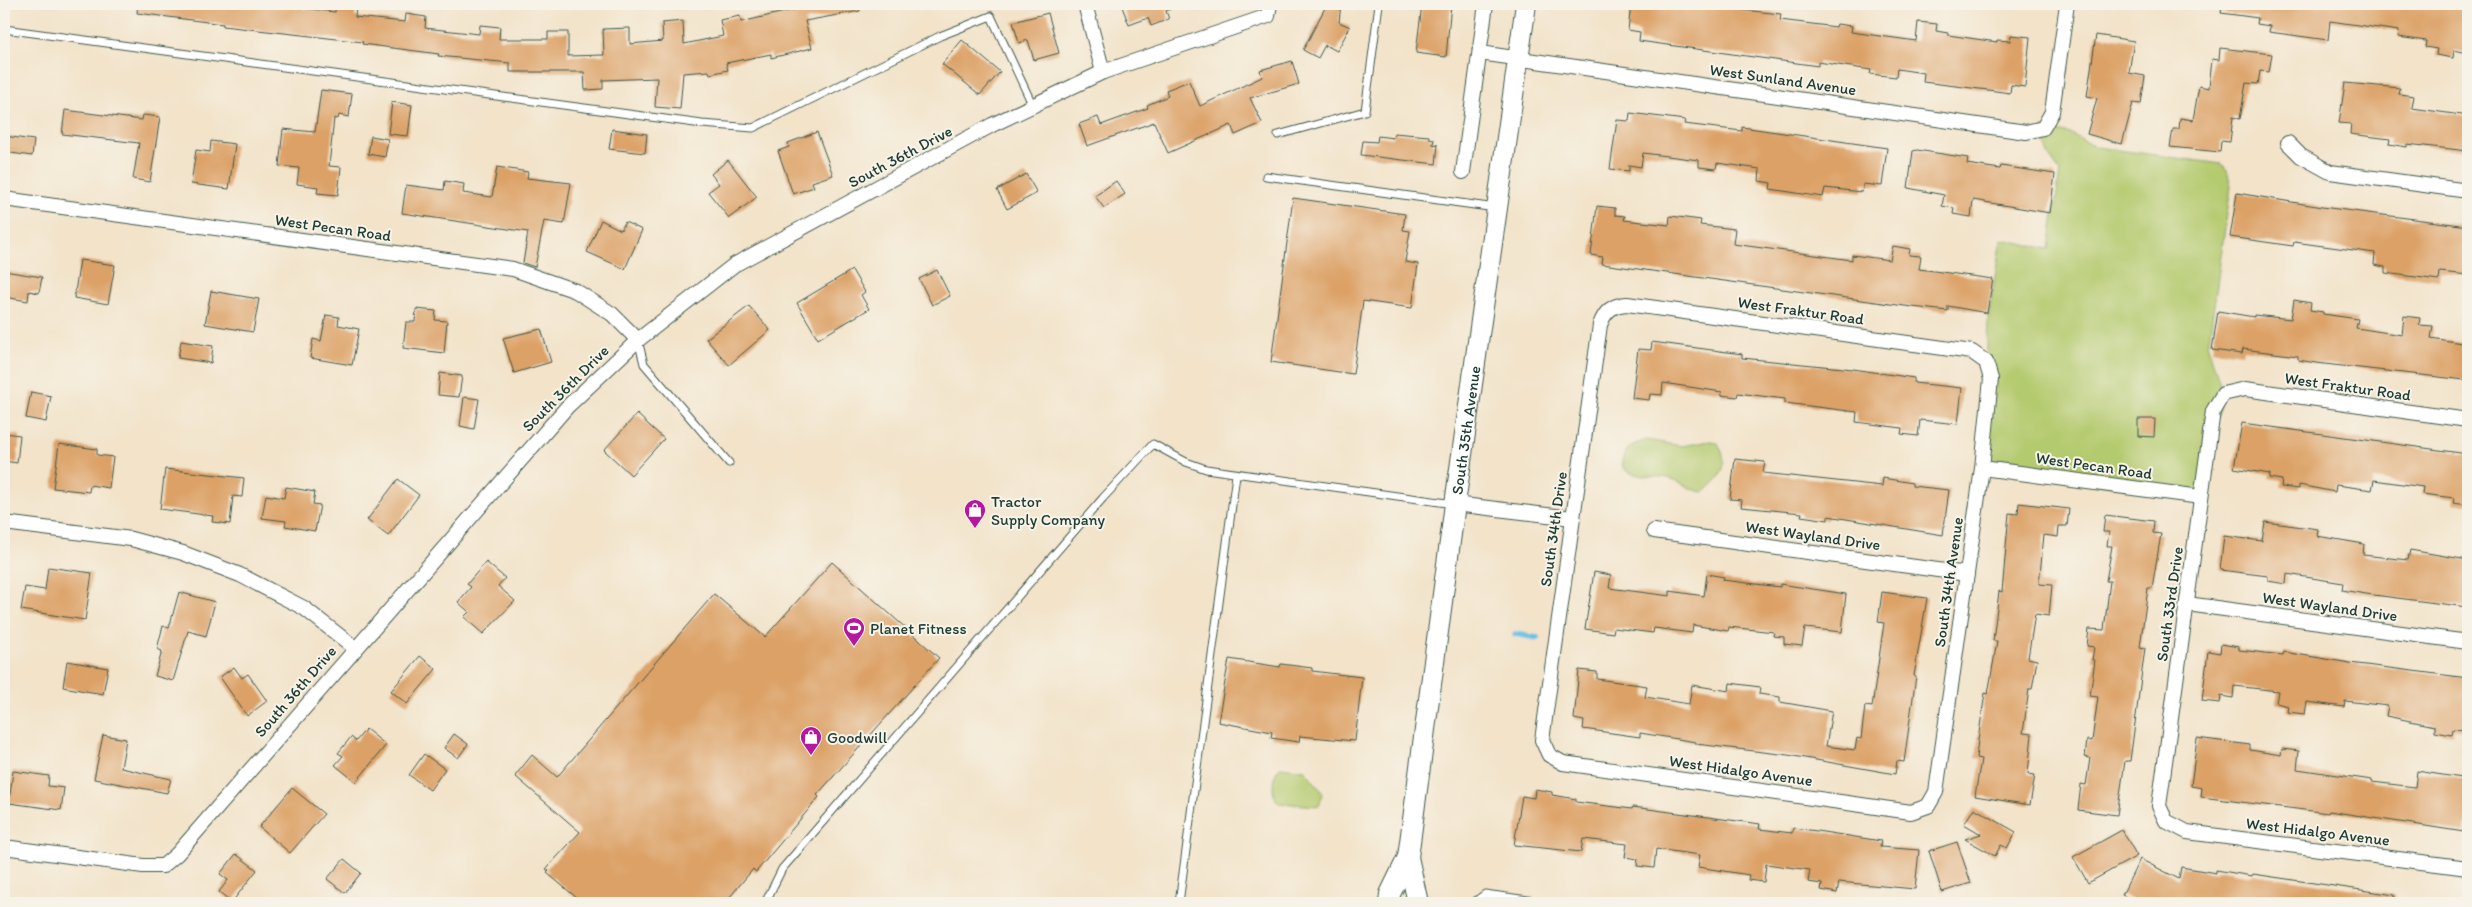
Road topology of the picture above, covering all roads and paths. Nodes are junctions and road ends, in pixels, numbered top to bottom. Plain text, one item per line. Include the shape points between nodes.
1 (1085, 4) edge
2 (1270, 4) edge
3 (1379, 4) edge
4 (1486, 4) edge
5 (1526, 4) edge
6 (2067, 4) edge
7 (4, 29) edge
8 (1480, 53) junction
9 (1518, 59) junction
10 (1103, 72) junction
11 (1033, 106) junction
12 (1278, 135) dead end
13 (2288, 144) dead end
14 (1463, 172) dead end
15 (1266, 176) dead end
16 (2468, 191) edge
17 (4, 198) edge
18 (1497, 208) junction
19 (1608, 310) joint
20 (638, 340) junction
21 (1986, 362) joint
22 (2223, 394) joint
23 (2468, 420) edge
24 (729, 463) dead end
25 (1982, 468) junction
26 (1236, 475) junction
27 (2201, 497) junction
28 (1455, 504) junction
29 (1572, 518) junction
30 (4, 523) edge
31 (1654, 531) dead end
32 (1967, 574) junction
33 (2187, 604) junction
34 (2468, 642) edge
35 (355, 648) junction
36 (1549, 755) joint
37 (1928, 806) joint
38 (2166, 821) joint
39 (4, 847) edge
40 (1408, 857) junction
41 (2468, 868) edge
42 (765, 903) edge
43 (1179, 903) edge
44 (1389, 903) edge
45 (1418, 903) edge
46 (1473, 903) edge
47 (1549, 903) edge

1 - 10 street
2 - 10 street, South 36th Drive via 1268,16
3 - 12 lane via 1365,111
4 - 8 street
5 - 9 main road, South 35th Avenue
6 - 9 street, West Sunland Avenue via 2052,112 2043,128 2026,132
7 - 11 lane via 702,124 753,128 940,36 991,16
8 - 9 street
8 - 14 street
9 - 18 main road, South 35th Avenue
10 - 11 street, South 36th Drive
11 - 20 street, South 36th Drive via 734,265
13 - 16 street via 2301,156 2330,172
15 - 18 lane
17 - 20 street, West Pecan Road via 513,269 576,291 612,314
18 - 28 main road, South 35th Avenue
19 - 21 street, West Fraktur Road via 1627,304 1972,352
19 - 29 street, South 34th Drive via 1600,325
20 - 24 lane via 644,364
20 - 35 street, South 36th Drive via 567,407
21 - 25 street, South 34th Avenue via 1991,379
22 - 23 street, West Fraktur Road via 2245,389
22 - 27 street, South 33rd Drive via 2213,411
25 - 27 street, West Pecan Road
25 - 32 street, South 34th Avenue
26 - 28 lane
26 - 42 lane via 1186,462 1153,444 782,869
26 - 43 lane
27 - 33 street, South 33rd Drive
28 - 29 street
28 - 40 main road, South 35th Avenue
29 - 36 street, South 34th Drive via 1542,740
30 - 35 street via 131,540 184,552 240,575 304,608
31 - 32 street, West Wayland Drive
32 - 37 street, South 34th Avenue via 1936,792
33 - 34 street, West Wayland Drive
33 - 38 street, South 33rd Drive via 2159,806
35 - 39 street, South 36th Drive via 163,866
36 - 37 street, West Hidalgo Avenue via 1563,762 1911,812
38 - 41 street, West Hidalgo Avenue via 2187,832
40 - 44 main road, South 35th Avenue via 1390,894
40 - 45 main road, South 35th Avenue
46 - 47 lane via 1485,894

